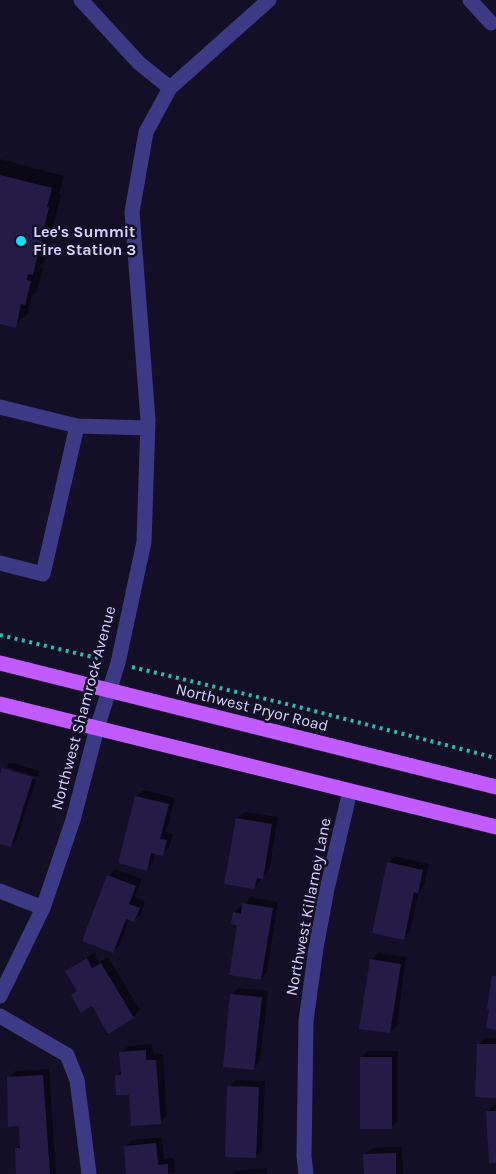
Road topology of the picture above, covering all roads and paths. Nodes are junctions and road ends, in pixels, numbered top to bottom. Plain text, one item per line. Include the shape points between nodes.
1 (81, 0) edge
2 (269, 0) edge
3 (470, 0) edge
4 (491, 23) dead end
5 (170, 88) junction
6 (0, 407) edge
7 (77, 426) junction
8 (148, 428) junction
9 (0, 563) edge
10 (0, 635) edge
11 (0, 663) edge
12 (118, 663) junction
13 (110, 691) junction
14 (0, 704) edge
15 (98, 728) junction
16 (496, 758) edge
17 (496, 787) edge
18 (350, 791) junction
19 (496, 827) edge
20 (0, 891) edge
21 (43, 908) junction
22 (0, 996) edge
23 (0, 1016) edge
24 (89, 1174) edge
25 (306, 1174) edge

1 - 5 street via 139,63
2 - 5 street, Northwest Shamrock Avenue
3 - 4 street
5 - 8 street, Northwest Shamrock Avenue via 146,132 132,212
6 - 7 street
7 - 8 street
7 - 9 street via 43,574
8 - 12 street, Northwest Shamrock Avenue via 144,542
10 - 12 path
11 - 13 main road, Northwest Pryor Road
12 - 13 street, Northwest Shamrock Avenue
12 - 16 path
13 - 15 street, Northwest Shamrock Avenue
13 - 17 main road, Northwest Pryor Road
14 - 15 main road
15 - 18 main road
15 - 21 street, Northwest Shamrock Avenue
18 - 19 main road
18 - 25 street, Northwest Killarney Lane via 325,901 306,1021
20 - 21 street
21 - 22 street, Northwest Shamrock Avenue
23 - 24 street via 67,1055 77,1080

